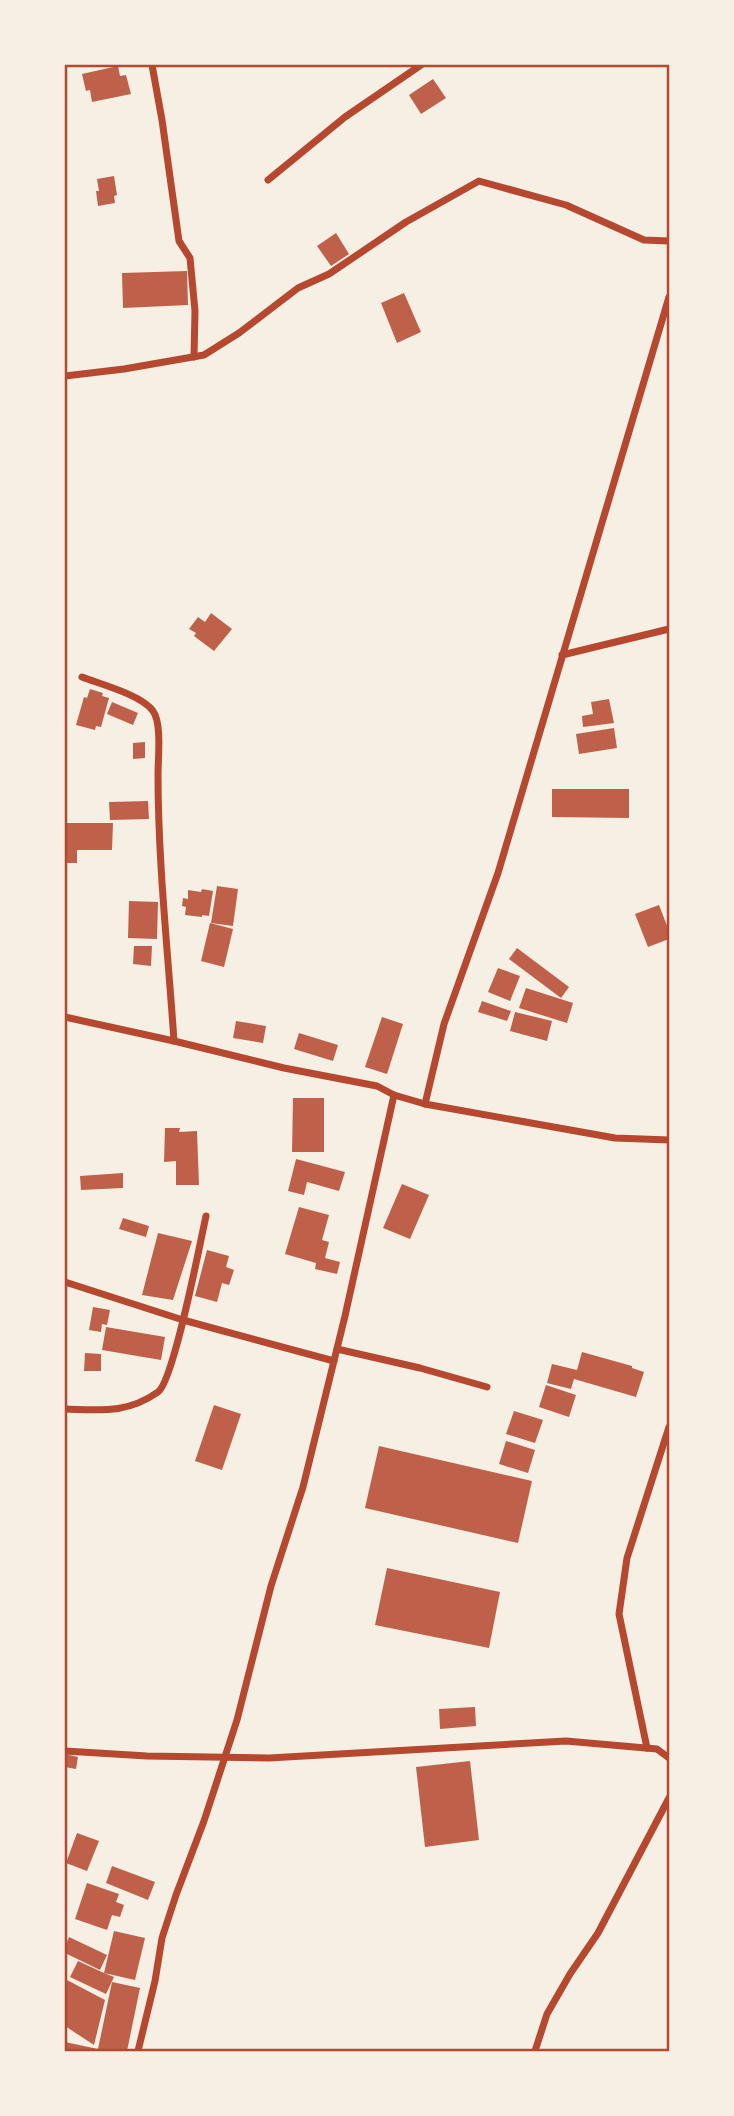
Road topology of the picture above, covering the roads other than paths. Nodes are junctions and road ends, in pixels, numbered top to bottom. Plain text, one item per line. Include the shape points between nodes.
1 (152, 65) edge
2 (421, 65) edge
3 (268, 180) dead end
4 (669, 241) edge
5 (669, 297) edge
6 (194, 357) junction
7 (65, 376) edge
8 (669, 629) edge
9 (562, 655) junction
10 (82, 677) dead end
11 (65, 1017) edge
12 (174, 1041) junction
13 (394, 1095) junction
14 (425, 1104) junction
15 (669, 1140) edge
16 (206, 1216) dead end
17 (65, 1282) edge
18 (183, 1320) junction
19 (337, 1349) junction
20 (334, 1361) junction
21 (487, 1387) dead end
22 (65, 1409) edge
23 (669, 1427) edge
24 (647, 1748) junction
25 (65, 1751) edge
26 (225, 1757) junction
27 (669, 1758) edge
28 (669, 1798) edge
29 (138, 2051) edge
30 (535, 2051) edge

1 - 6 street via 179,241 190,258
2 - 3 street via 345,117
4 - 6 street via 644,240 566,205 479,181 405,222 329,274 298,288 239,333
5 - 9 street
6 - 7 street
8 - 9 street
9 - 14 street via 498,873 444,1024
10 - 12 street via 128,695 155,712
11 - 12 street
12 - 13 street via 377,1086
13 - 14 street
13 - 19 street
14 - 15 street via 615,1138
16 - 18 street
17 - 18 street
18 - 20 street
18 - 22 street via 161,1390 116,1410
19 - 20 street
19 - 21 street
20 - 26 street via 303,1487
23 - 24 street via 627,1558 619,1614
24 - 26 street via 566,1741
24 - 27 street via 657,1748
25 - 26 street
26 - 29 street via 162,1938
28 - 30 street via 598,1933 547,2014

